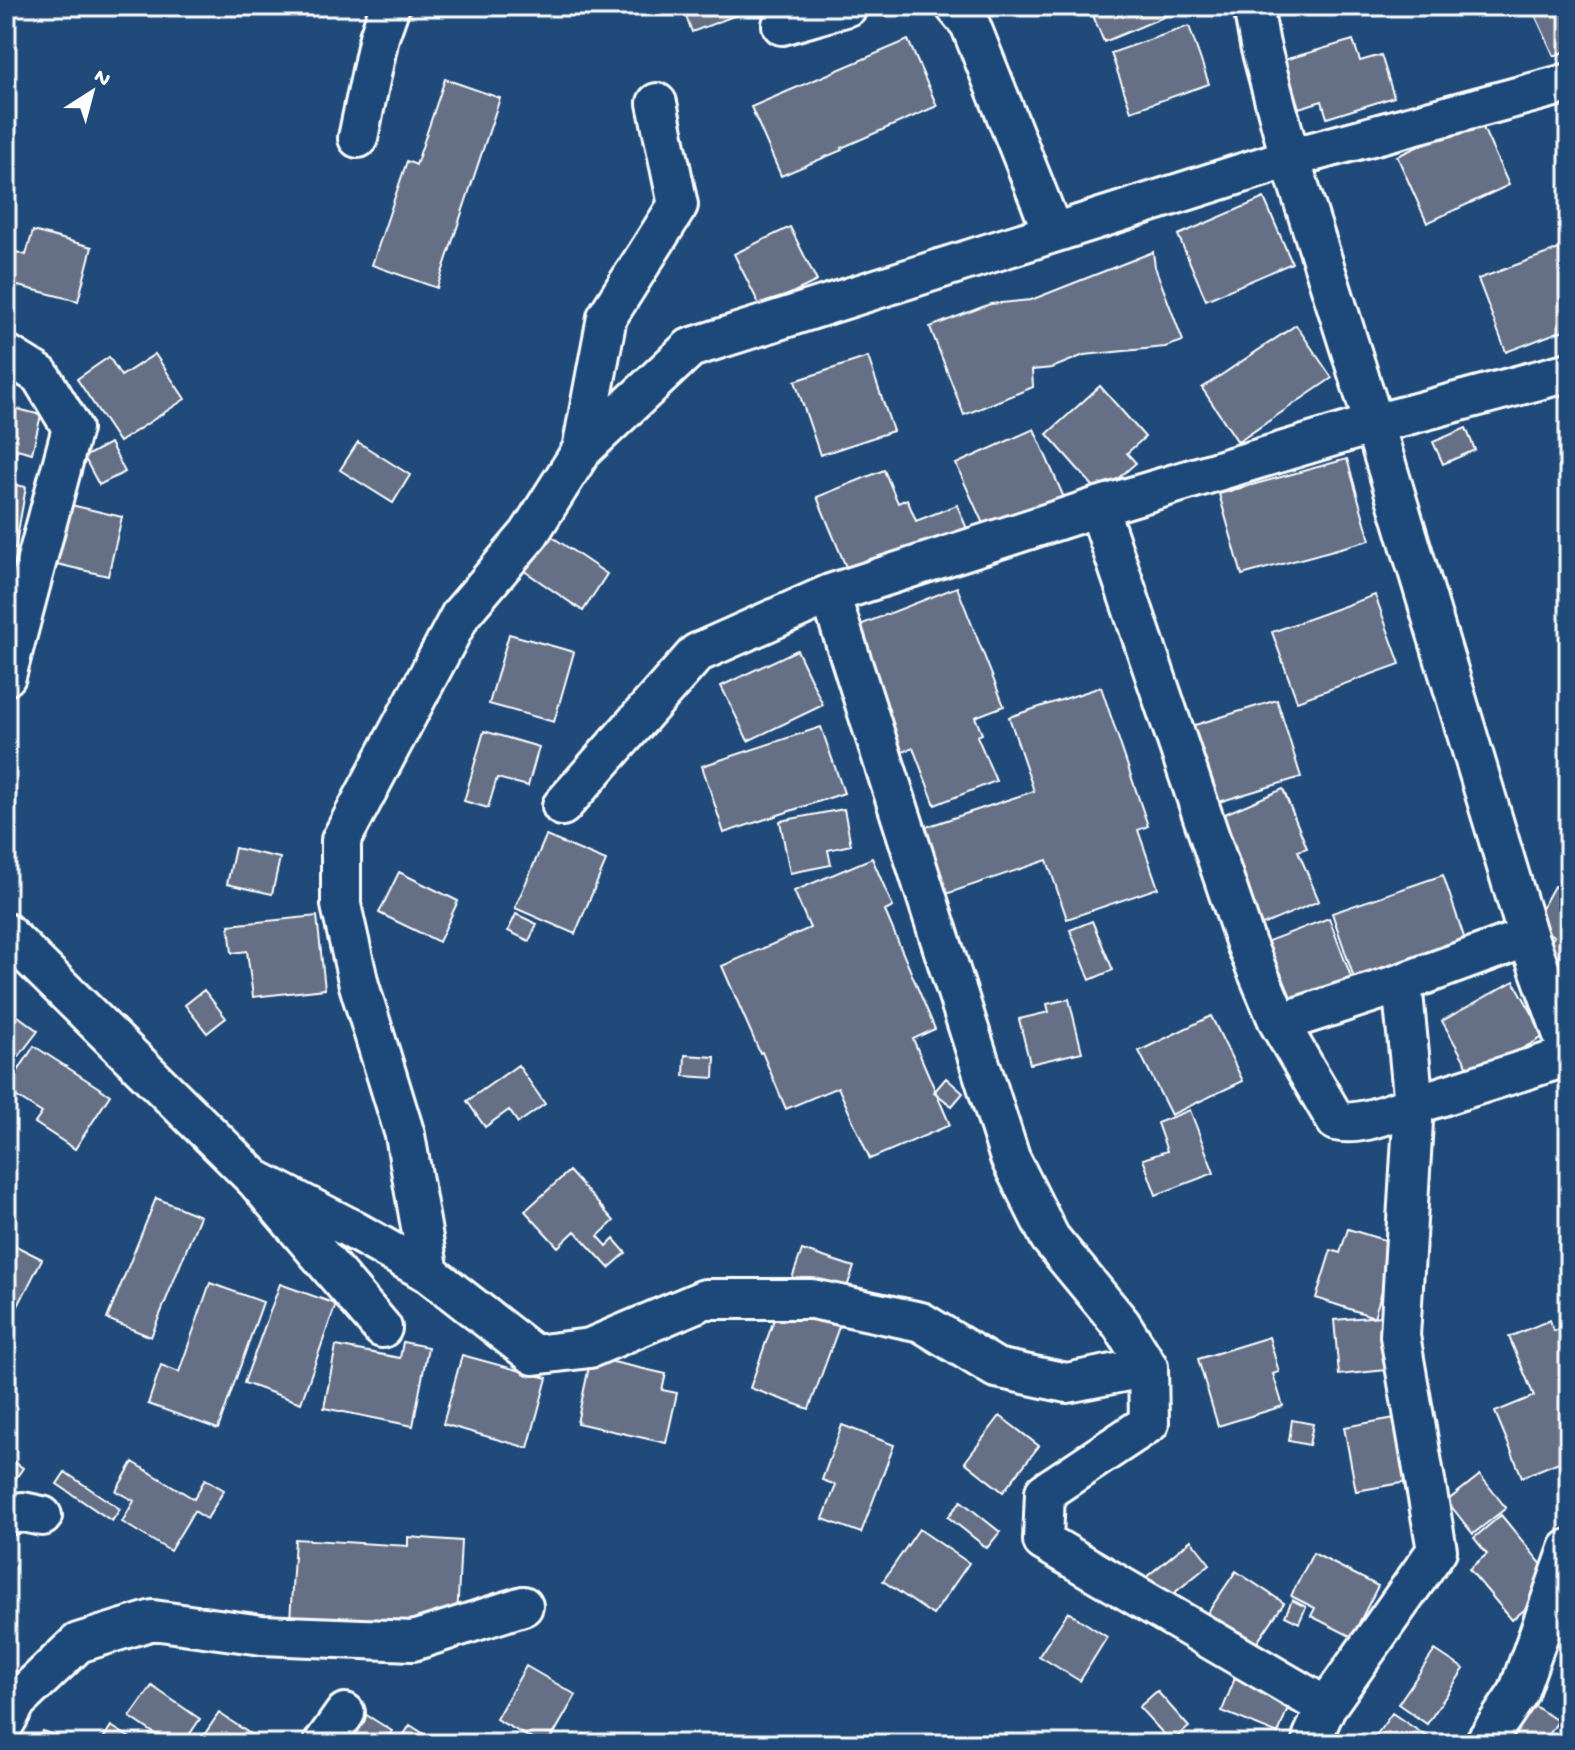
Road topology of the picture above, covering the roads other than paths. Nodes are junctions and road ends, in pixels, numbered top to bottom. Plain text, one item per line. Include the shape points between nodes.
1 (390, 6) edge
2 (848, 6) edge
3 (955, 6) edge
4 (1253, 6) edge
5 (782, 25) dead end
6 (1569, 83) edge
7 (657, 103) dead end
8 (358, 138) dead end
9 (1290, 158) junction
10 (1053, 233) junction
11 (6, 354) edge
12 (1569, 372) edge
13 (1374, 424) junction
14 (582, 450) junction
15 (1098, 507) junction
16 (830, 594) junction
17 (6, 676) edge
18 (562, 806) dead end
19 (6, 933) edge
20 (1528, 937) junction
21 (1402, 983) junction
22 (1279, 1023) junction
23 (1569, 1054) edge
24 (1414, 1105) junction
25 (255, 1179) junction
26 (429, 1273) junction
27 (382, 1328) dead end
28 (1148, 1367) junction
29 (1569, 1549) edge
30 (523, 1606) dead end
31 (1326, 1707) junction
32 (345, 1713) dead end
33 (6, 1721) edge
34 (323, 1744) edge
35 (1312, 1744) edge
36 (1484, 1744) edge

1 - 8 street
2 - 5 street
3 - 10 street via 970,24
4 - 9 street
6 - 9 street
7 - 14 street via 678,205 607,317
9 - 10 street
9 - 13 street
10 - 14 street via 690,348
11 - 17 street via 40,375 72,428
12 - 13 street
13 - 15 street
13 - 20 street
14 - 26 street via 529,534 461,614 341,840 341,905 359,985 405,1135
15 - 16 street
15 - 22 street via 1246,944
16 - 18 street via 697,653
16 - 28 street via 1010,1158 1050,1238 1121,1324
19 - 25 street
20 - 21 street
20 - 23 street
21 - 22 street
21 - 24 street
22 - 24 street via 1336,1121 1357,1122
23 - 24 street
24 - 31 street via 1400,1336 1437,1550
25 - 26 street
25 - 27 street
26 - 28 street via 534,1355 590,1348 705,1299 812,1299 921,1322 996,1368 1067,1383
28 - 31 street via 1149,1423 1045,1492 1043,1541
29 - 36 street via 1518,1693
30 - 33 street via 413,1641 262,1635 153,1620 78,1643 17,1701
31 - 35 street
32 - 34 street

